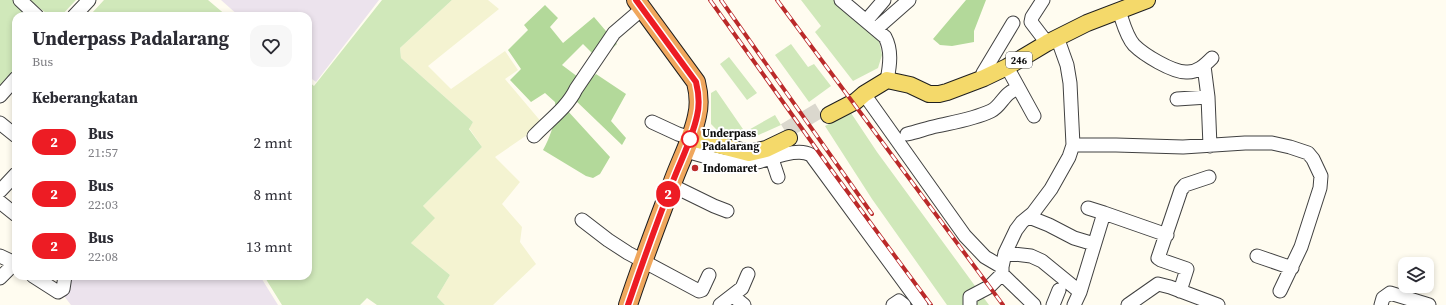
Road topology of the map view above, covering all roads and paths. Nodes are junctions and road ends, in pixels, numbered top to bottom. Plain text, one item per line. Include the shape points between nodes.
1 (20, 0) edge
2 (89, 0) edge
3 (841, 0) edge
4 (884, 0) edge
5 (909, 0) edge
6 (1043, 0) edge
7 (1147, 0) edge
8 (639, 5) edge
9 (1119, 11) junction
10 (34, 12) edge
11 (78, 12) edge
12 (1013, 23) dead end
13 (871, 25) junction
14 (1052, 40) junction
15 (1007, 67) junction
16 (984, 78) junction
17 (887, 80) junction
18 (12, 82) edge
19 (1019, 90) junction
20 (864, 94) junction
21 (0, 96) edge
22 (1208, 97) junction
23 (1177, 99) dead end
24 (827, 111) tunnel mouth
25 (1034, 116) dead end
26 (652, 122) dead end
27 (0, 123) edge
28 (12, 133) edge
29 (907, 134) dead end
30 (787, 135) tunnel mouth
31 (534, 136) dead end
32 (688, 145) junction
33 (1073, 145) junction
34 (1210, 146) junction
35 (772, 159) junction
36 (778, 177) dead end
37 (1209, 177) dead end
38 (12, 178) edge
39 (672, 185) junction
40 (0, 191) edge
41 (0, 202) edge
42 (1088, 208) dead end
43 (727, 211) dead end
44 (12, 212) edge
45 (1104, 213) junction
46 (1029, 217) junction
47 (582, 220) dead end
48 (1167, 235) junction
49 (1094, 244) junction
50 (1005, 253) junction
51 (0, 256) edge
52 (1257, 256) dead end
53 (644, 261) junction
54 (12, 262) edge
55 (12, 267) edge
56 (1292, 268) junction
57 (1002, 270) junction
58 (748, 274) dead end
59 (709, 275) dead end
60 (0, 278) edge
61 (39, 280) edge
62 (64, 280) edge
63 (1059, 290) dead end
64 (1180, 291) junction
65 (1280, 291) dead end
66 (1080, 292) junction
67 (733, 296) junction
68 (919, 303) edge
69 (628, 305) edge
70 (720, 305) edge
71 (744, 305) edge
72 (893, 305) edge
73 (904, 305) edge
74 (970, 305) edge
75 (1034, 305) edge
76 (1053, 305) edge
77 (1074, 305) edge
78 (1128, 305) edge
79 (1218, 305) edge
80 (1381, 305) edge
81 (1429, 305) edge

1 - 10 street
2 - 11 street
3 - 13 street
4 - 13 street
5 - 13 street
6 - 14 street via 1031,22
7 - 9 main road, 246
8 - 31 street via 614,33 572,97
8 - 32 highway via 696,82 699,101
9 - 14 main road, 246
9 - 22 street via 1134,44 1149,58 1186,72 1198,69 1208,62
12 - 16 street via 983,73
13 - 17 street via 889,44
14 - 15 main road, 246
14 - 33 street via 1067,65
15 - 16 main road, 246
15 - 19 street
16 - 17 main road, 246 via 939,94 929,94 910,85
17 - 20 main road
18 - 21 street
19 - 25 street
19 - 29 street via 1003,98 991,111
20 - 24 main road via 853,95
20 - 57 street via 965,236
22 - 23 street
22 - 34 street
26 - 32 street via 678,134
27 - 28 street
30 - 32 main road via 748,145
32 - 35 street via 708,158 730,162 750,163
32 - 39 highway
33 - 34 street
33 - 46 street via 1061,173
34 - 56 street via 1272,143 1308,153 1313,159 1321,176 1320,188
35 - 36 street
35 - 68 street via 798,151 811,154
37 - 48 street via 1185,185 1181,190
38 - 40 street
39 - 43 street
39 - 53 highway
41 - 44 street
42 - 45 street
45 - 48 street
45 - 49 street
46 - 49 street via 1074,238
46 - 50 street via 1016,230
47 - 53 street via 608,240
48 - 64 street via 1158,258 1187,269
49 - 66 street
50 - 57 street
50 - 66 street via 1031,256 1042,261
51 - 54 street
52 - 56 street
53 - 59 street via 699,291 702,290
53 - 69 highway
55 - 60 street
56 - 65 street
57 - 74 street via 989,287 970,297
57 - 75 street
58 - 67 street via 742,288
61 - 62 street via 58,292 63,289
63 - 76 street
64 - 78 street via 1155,285
64 - 79 street
66 - 77 street
67 - 70 street
67 - 71 street
72 - 73 street via 899,301
80 - 81 street via 1383,298 1390,293

